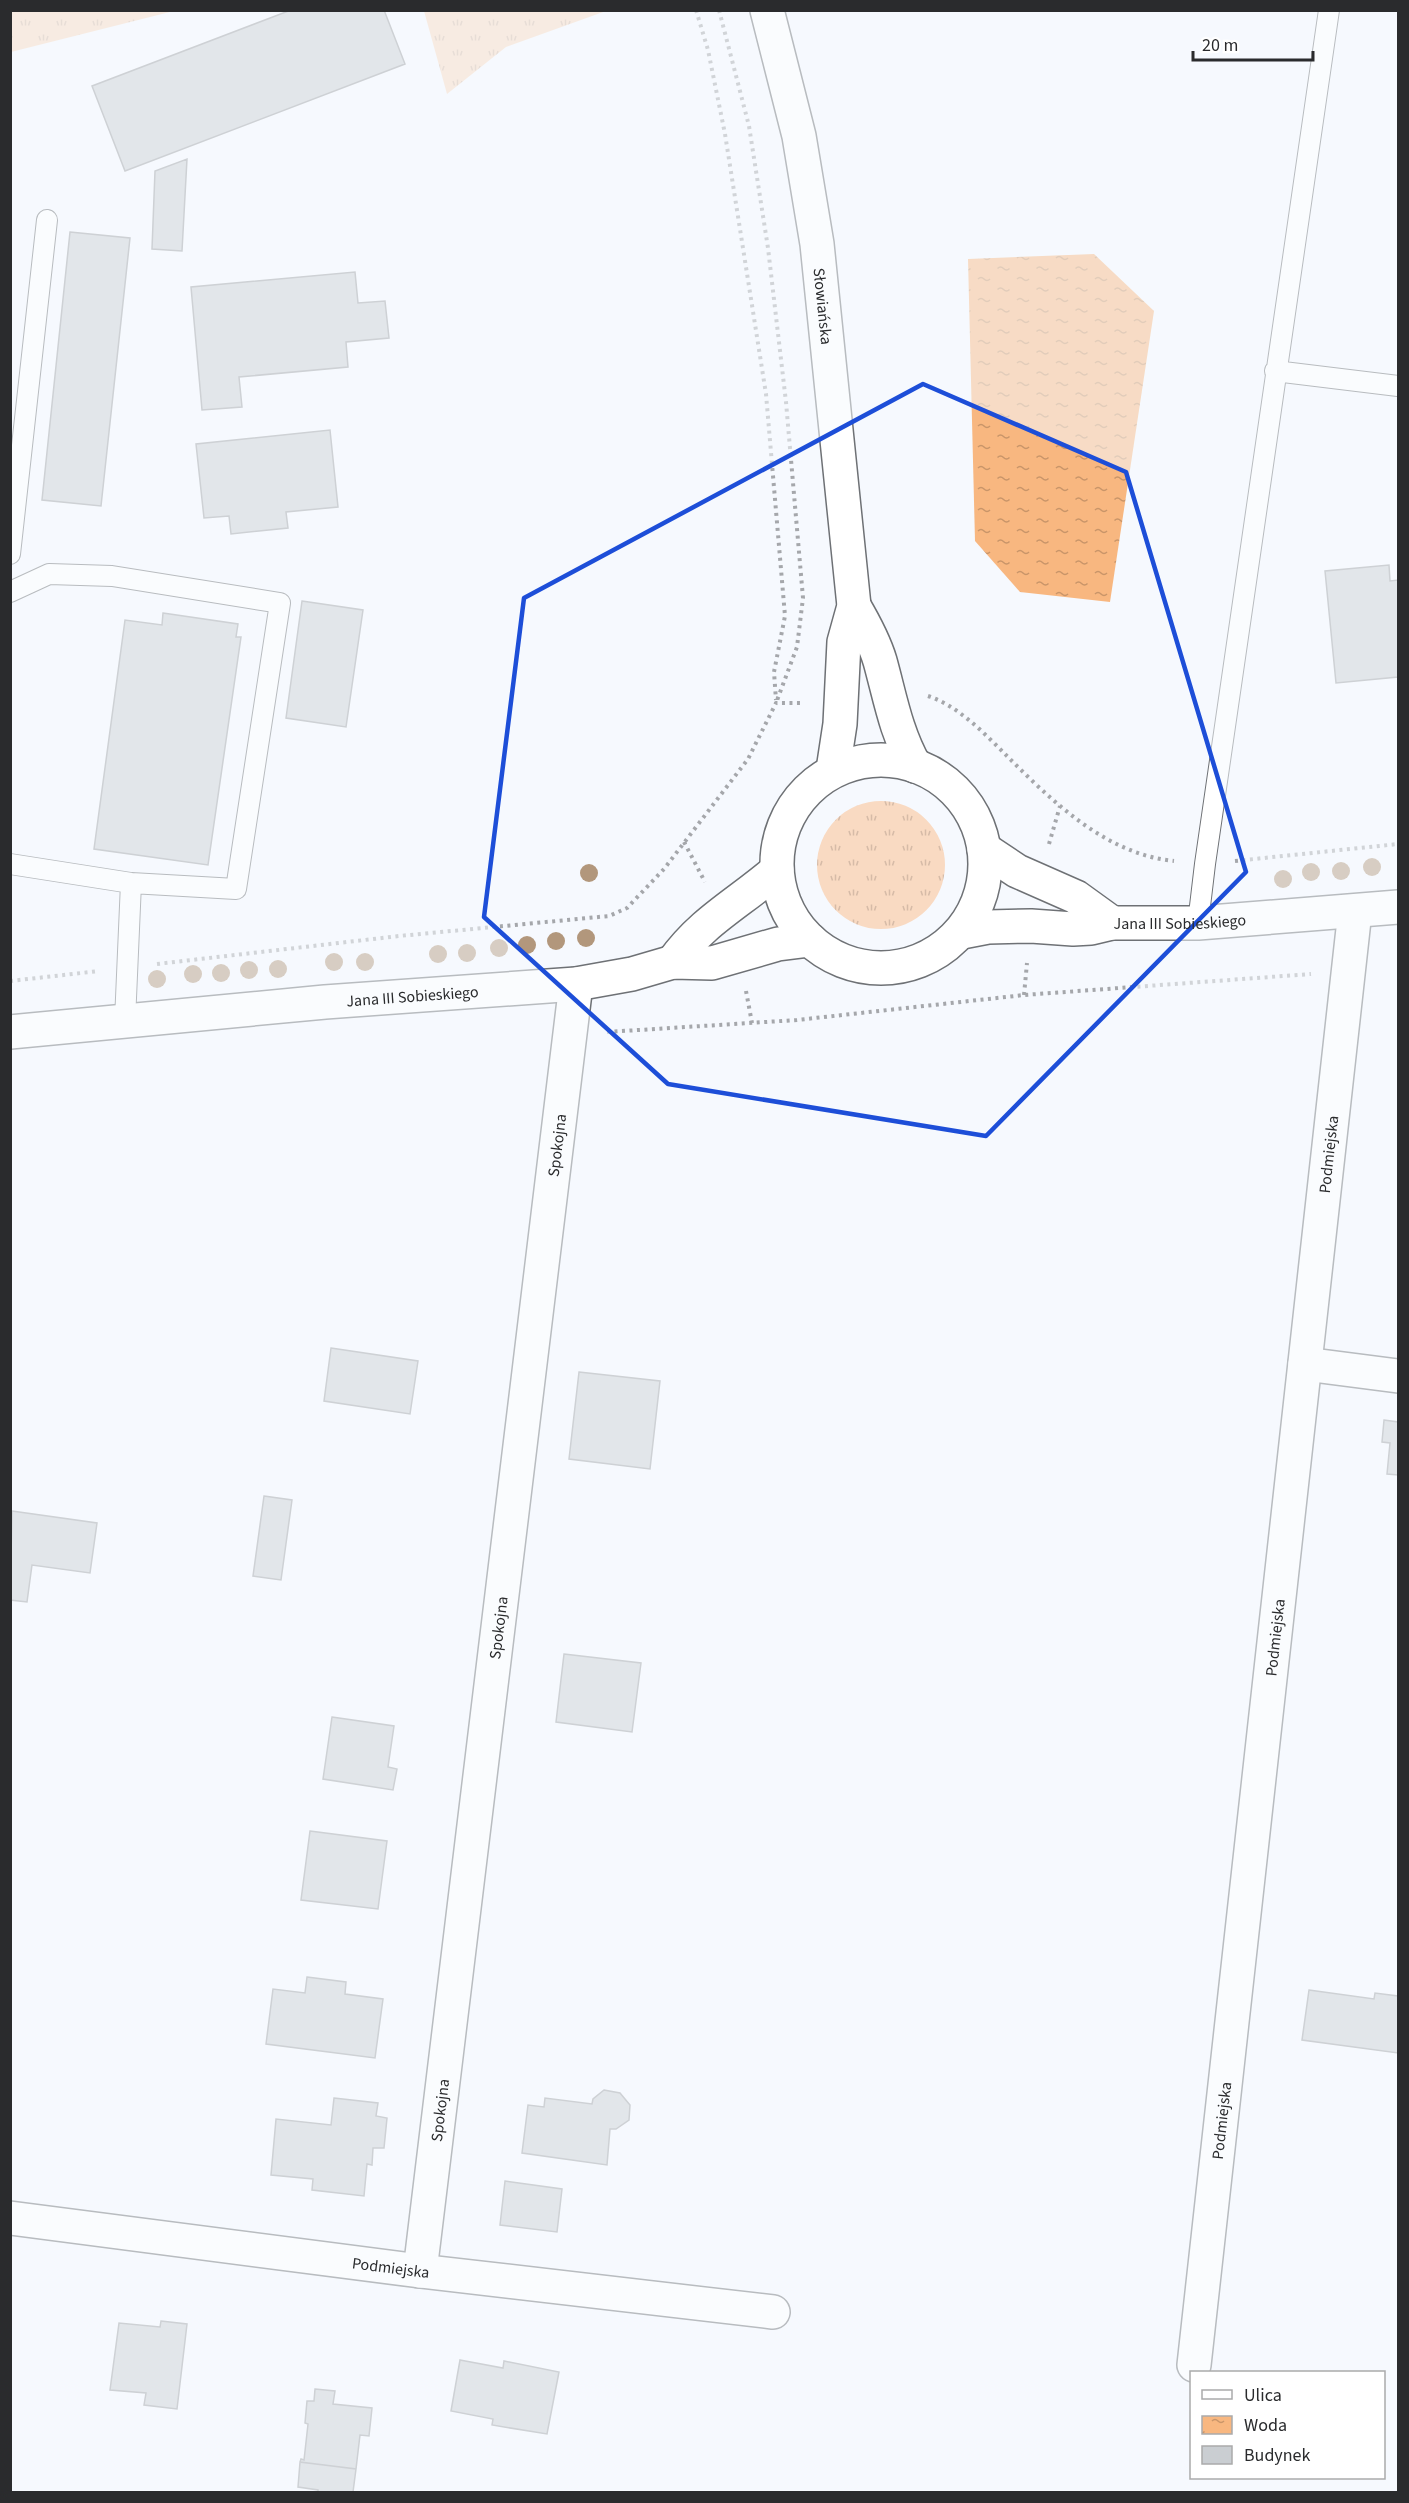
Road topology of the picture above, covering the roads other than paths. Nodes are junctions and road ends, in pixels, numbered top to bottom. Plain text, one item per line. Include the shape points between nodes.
1 (767, 10) edge
2 (1329, 10) edge
3 (47, 220) dead end
4 (1275, 370) junction
5 (1398, 386) edge
6 (10, 554) edge
7 (10, 592) edge
8 (854, 606) junction
9 (915, 766) junction
10 (832, 770) junction
11 (984, 849) junction
12 (10, 864) edge
13 (777, 870) junction
14 (131, 883) junction
15 (1398, 907) edge
16 (1355, 911) junction
17 (1112, 923) junction
18 (1198, 923) junction
19 (962, 932) junction
20 (810, 940) junction
21 (673, 962) junction
22 (576, 984) junction
23 (125, 1021) junction
24 (10, 1032) edge
25 (1305, 1364) junction
26 (1398, 1376) edge
27 (10, 2218) edge
28 (420, 2271) junction
29 (773, 2312) dead end
30 (1194, 2365) dead end

1 - 8 street, Słowiańska via 799,136 817,244
2 - 4 lane
3 - 6 lane
4 - 5 lane
4 - 18 lane
7 - 14 lane via 49,574 112,576 280,603 236,889
8 - 9 street, Słowiańska via 868,630 903,746
8 - 10 street, Słowiańska via 844,642 842,700
9 - 10 street via 873,760
9 - 11 street via 929,771 960,796 979,829
10 - 13 street via 791,810 780,839
11 - 17 street via 1017,871 1076,897
11 - 19 street via 982,888
12 - 14 lane
13 - 20 street via 786,908
13 - 21 street via 696,932
14 - 23 lane
15 - 16 street, Jana III Sobieskiego
16 - 18 street, Jana III Sobieskiego
16 - 25 street, Podmiejska
17 - 18 street, Jana III Sobieskiego
17 - 19 street, Jana III Sobieskiego via 1091,928 988,927
19 - 20 street via 928,957 904,966 879,968 854,965 830,955
20 - 21 street, Jana III Sobieskiego via 778,944 712,963
21 - 22 street, Jana III Sobieskiego
22 - 23 street, Jana III Sobieskiego
22 - 28 street, Spokojna
23 - 24 street, Jana III Sobieskiego
25 - 26 street
25 - 30 street, Podmiejska
27 - 28 street, Podmiejska
28 - 29 street, Podmiejska

